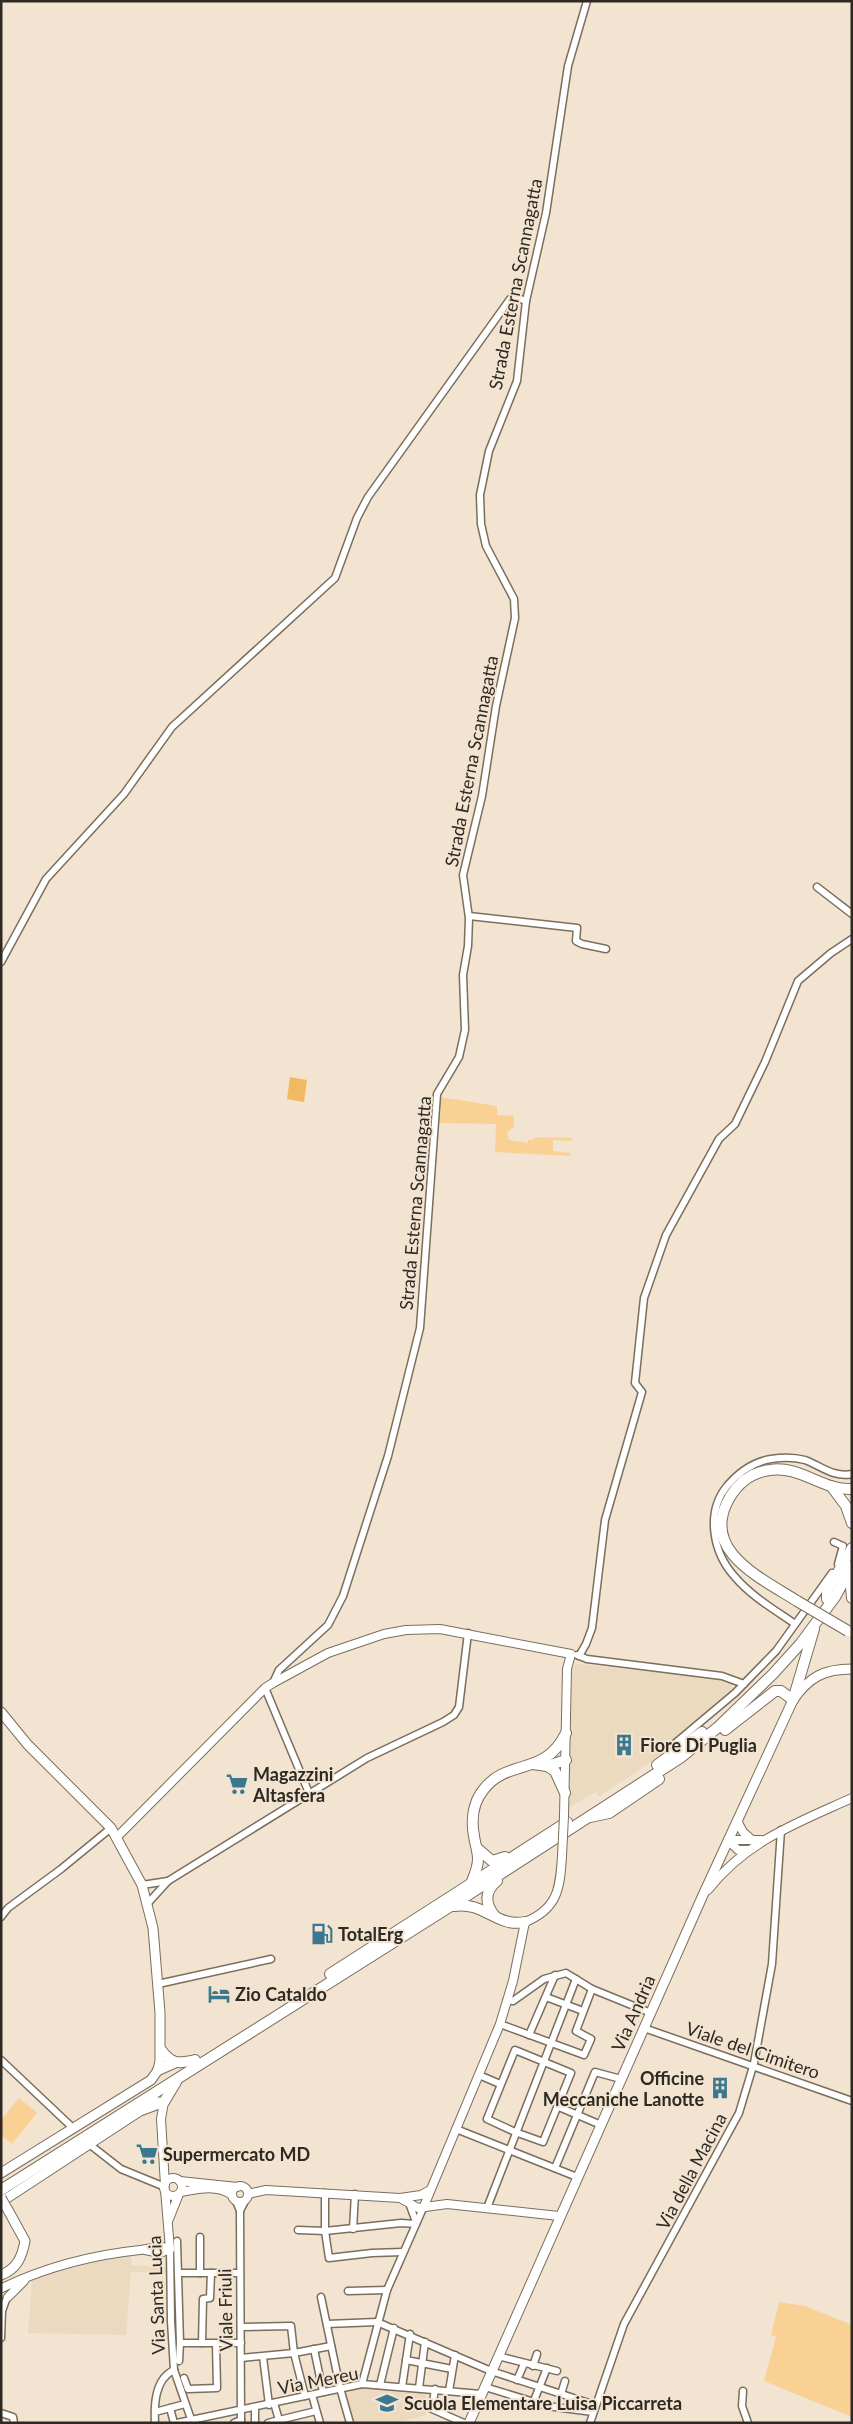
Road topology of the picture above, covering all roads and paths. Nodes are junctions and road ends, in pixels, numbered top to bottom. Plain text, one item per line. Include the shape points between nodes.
1 (587, 1) edge
2 (526, 301) junction
3 (817, 887) dead end
4 (852, 914) edge
5 (469, 916) junction
6 (852, 939) edge
7 (606, 949) dead end
8 (1, 962) edge
9 (852, 1474) edge
10 (831, 1486) junction
11 (852, 1489) edge
12 (852, 1523) edge
13 (834, 1542) dead end
14 (852, 1548) edge
15 (852, 1558) edge
16 (852, 1568) edge
17 (852, 1598) edge
18 (826, 1599) junction
19 (795, 1624) junction
20 (815, 1624) junction
21 (850, 1632) edge
22 (468, 1633) junction
23 (570, 1654) junction
24 (579, 1656) junction
25 (852, 1669) edge
26 (273, 1683) junction
27 (744, 1684) junction
28 (265, 1688) junction
29 (793, 1700) junction
30 (1, 1712) edge
31 (566, 1733) junction
32 (674, 1745) dead end
33 (551, 1755) junction
34 (566, 1760) junction
35 (532, 1764) junction
36 (547, 1766) junction
37 (309, 1793) junction
38 (565, 1793) junction
39 (852, 1798) edge
40 (586, 1817) junction
41 (737, 1821) junction
42 (111, 1828) junction
43 (781, 1830) junction
44 (117, 1837) junction
45 (728, 1840) junction
46 (752, 1840) junction
47 (763, 1840) junction
48 (478, 1849) junction
49 (748, 1850) junction
50 (524, 1855) junction
51 (168, 1881) junction
52 (470, 1884) junction
53 (142, 1885) junction
54 (703, 1895) junction
55 (148, 1903) junction
56 (451, 1906) junction
57 (495, 1916) junction
58 (1, 1917) edge
59 (526, 1922) junction
60 (271, 1959) dead end
61 (554, 1975) junction
62 (576, 1979) junction
63 (158, 1984) junction
64 (592, 1989) junction
65 (546, 1996) junction
66 (507, 2000) junction
67 (566, 2005) junction
68 (583, 2011) junction
69 (650, 2013) junction
70 (500, 2024) junction
71 (644, 2026) junction
72 (530, 2035) junction
73 (550, 2043) junction
74 (161, 2050) junction
75 (1, 2060) edge
76 (195, 2060) junction
77 (543, 2062) junction
78 (174, 2063) junction
79 (753, 2065) junction
80 (158, 2070) junction
81 (184, 2073) junction
82 (479, 2075) junction
83 (621, 2079) junction
84 (500, 2084) junction
85 (852, 2099) edge
86 (164, 2102) junction
87 (152, 2107) junction
88 (559, 2108) junction
89 (140, 2111) junction
90 (577, 2115) junction
91 (60, 2116) junction
92 (161, 2120) junction
93 (600, 2125) junction
94 (74, 2129) junction
95 (456, 2129) junction
96 (515, 2132) junction
97 (61, 2136) junction
98 (89, 2144) junction
99 (508, 2150) junction
100 (163, 2157) junction
101 (555, 2168) junction
102 (1, 2173) edge
103 (577, 2177) junction
104 (178, 2180) junction
105 (1, 2183) edge
106 (165, 2187) junction
107 (240, 2187) junction
108 (432, 2188) junction
109 (1, 2190) edge
110 (266, 2190) junction
111 (180, 2193) junction
112 (325, 2193) junction
113 (355, 2194) junction
114 (240, 2198) junction
115 (1, 2200) edge
116 (411, 2200) junction
117 (424, 2206) junction
118 (487, 2208) junction
119 (559, 2216) junction
120 (169, 2219) junction
121 (416, 2224) junction
122 (352, 2229) junction
123 (298, 2230) dead end
124 (325, 2230) junction
125 (170, 2235) junction
126 (200, 2237) dead end
127 (177, 2241) dead end
128 (170, 2249) junction
129 (158, 2250) junction
130 (403, 2252) junction
131 (171, 2268) junction
132 (200, 2273) junction
133 (211, 2273) junction
134 (34, 2274) junction
135 (178, 2274) junction
136 (240, 2274) junction
137 (1, 2275) edge
138 (2, 2288) edge
139 (387, 2290) junction
140 (348, 2291) dead end
141 (321, 2297) dead end
142 (5, 2299) edge
143 (2, 2309) edge
144 (377, 2322) junction
145 (327, 2324) junction
146 (241, 2327) junction
147 (394, 2328) junction
148 (410, 2334) junction
149 (1, 2338) edge
150 (425, 2342) junction
151 (180, 2343) junction
152 (202, 2343) junction
153 (241, 2343) junction
154 (216, 2344) junction
155 (331, 2346) junction
156 (314, 2349) junction
157 (294, 2353) junction
158 (537, 2354) dead end
159 (455, 2355) junction
160 (498, 2356) junction
161 (263, 2357) junction
162 (241, 2358) junction
163 (406, 2360) junction
164 (179, 2361) dead end
165 (422, 2363) junction
166 (524, 2364) junction
167 (533, 2366) junction
168 (547, 2368) junction
169 (452, 2369) junction
170 (174, 2370) junction
171 (491, 2371) junction
172 (557, 2371) dead end
173 (184, 2378) dead end
174 (517, 2380) junction
175 (565, 2381) dead end
176 (362, 2384) junction
177 (380, 2385) junction
178 (402, 2387) junction
179 (540, 2387) junction
180 (340, 2388) junction
181 (419, 2388) junction
182 (434, 2389) junction
183 (449, 2390) junction
184 (483, 2391) junction
185 (743, 2391) dead end
186 (323, 2392) junction
187 (562, 2394) junction
188 (308, 2395) junction
189 (533, 2403) junction
190 (185, 2404) junction
191 (272, 2404) junction
192 (595, 2404) junction
193 (170, 2408) junction
194 (255, 2408) junction
195 (241, 2410) junction
196 (316, 2411) junction
197 (155, 2412) junction
198 (593, 2412) junction
199 (1, 2413) edge
200 (279, 2420) junction
201 (192, 2421) edge
202 (241, 2421) edge
203 (14, 2423) edge
204 (155, 2423) edge
205 (176, 2423) edge
206 (234, 2423) edge
207 (255, 2423) edge
208 (268, 2423) edge
209 (320, 2423) edge
210 (350, 2423) edge
211 (464, 2423) edge
212 (469, 2423) edge
213 (590, 2423) edge
214 (748, 2423) edge

1 - 2 street, Strada Esterna Scannagatta via 568,66 546,212
2 - 5 street, Strada Esterna Scannagatta via 517,381 489,451 480,495 486,546 514,599 515,618 496,706 482,796 463,875
2 - 8 street via 510,299 368,498 357,518 335,578 172,727 124,794 46,879
3 - 4 street
5 - 7 street via 577,928 576,941
5 - 26 street, Strada Esterna Scannagatta via 463,975 465,1030 459,1057 437,1094 420,1328 388,1456 343,1596 328,1625 279,1670
6 - 24 street via 798,981 735,1124 718,1140 666,1235 644,1298 634,1383 642,1392 606,1520 592,1628
9 - 19 street via 839,1476 804,1460 787,1457 769,1459 750,1465 737,1474 716,1505 713,1522 716,1543 734,1577
10 - 11 highway
10 - 12 highway via 846,1506
10 - 21 highway, bridge via 786,1470 771,1470 751,1476 735,1489 725,1506 723,1538 730,1553 760,1578
13 - 19 street via 843,1546 836,1568
14 - 18 highway via 827,1591
15 - 18 highway
16 - 17 highway via 849,1583
16 - 20 highway
18 - 50 highway via 787,1650 708,1728
19 - 27 street via 776,1651
20 - 29 highway
20 - 40 highway via 773,1674 717,1728 680,1758
22 - 23 street
22 - 26 street via 440,1629 384,1634 328,1652
22 - 37 street via 459,1707 454,1715 367,1758
23 - 24 street
23 - 31 street
24 - 27 street via 722,1676
25 - 29 main road, Via Andria via 825,1672 803,1685
26 - 28 street
27 - 32 street
28 - 37 street
28 - 44 street
29 - 40 highway via 782,1691 768,1695 700,1749 609,1813
29 - 41 main road, Via Andria
30 - 42 main road via 28,1745
31 - 33 highway
31 - 34 street
33 - 34 highway
33 - 35 highway
34 - 36 highway
34 - 38 street
35 - 36 highway
35 - 48 highway via 505,1773 483,1789 472,1818
36 - 38 highway via 555,1770
37 - 51 street
38 - 59 street, bridge via 561,1880 553,1902 536,1918
39 - 43 street
40 - 50 highway
41 - 45 main road, Via Andria
41 - 46 street
42 - 44 main road
42 - 58 street via 8,1908
43 - 47 street
43 - 79 street, Via della Macina via 772,1964
44 - 53 main road
45 - 46 street
45 - 49 street via 738,1850
45 - 54 main road, Via Andria
46 - 47 street
47 - 49 street
48 - 50 highway via 492,1861
48 - 52 highway via 477,1867
49 - 54 street via 719,1875
50 - 52 highway
50 - 56 highway
50 - 57 highway via 526,1861 490,1886 487,1899
51 - 53 street
51 - 55 street
52 - 76 highway
53 - 55 main road
54 - 69 main road, Via Andria
55 - 63 main road
56 - 57 highway via 472,1905
56 - 81 highway
57 - 59 highway via 507,1923
59 - 66 street
60 - 63 street
61 - 62 street via 566,1973
61 - 65 street
61 - 66 street via 513,2001
62 - 64 street
62 - 67 street
63 - 74 main road
64 - 68 street
64 - 69 street
65 - 67 street
65 - 72 street
66 - 70 street
67 - 68 street
67 - 73 street
68 - 73 street via 576,2031 591,2039 584,2055
69 - 71 main road, Via Andria
70 - 72 street
70 - 82 street
71 - 79 street, Viale del Cimitero
71 - 83 main road, Via Andria
72 - 73 street
73 - 77 street
74 - 78 highway
74 - 80 main road
75 - 91 street
76 - 78 highway
76 - 105 highway
77 - 84 street via 514,2050
77 - 88 street via 571,2073
77 - 96 street
78 - 80 highway
79 - 85 street, Viale del Cimitero
79 - 192 street, Via della Macina via 739,2113 624,2324
80 - 94 main road via 151,2080
81 - 86 highway
81 - 109 highway
82 - 84 street
82 - 95 street
83 - 90 street via 595,2072
83 - 93 main road, Via Andria
84 - 96 street via 487,2119
86 - 87 main road
86 - 89 street via 154,2101
86 - 92 street, Via Santa Lucia
87 - 89 main road
87 - 92 street
88 - 90 street
88 - 96 street via 543,2142
89 - 98 main road
90 - 93 street
90 - 101 street
91 - 94 street
91 - 97 street
92 - 100 street, Via Santa Lucia
93 - 103 main road, Via Andria
94 - 97 main road
95 - 99 street
95 - 108 street
96 - 99 street
97 - 102 main road
98 - 106 street via 121,2169
98 - 115 main road
99 - 101 street
99 - 118 street
100 - 104 street
100 - 106 street, Via Santa Lucia
101 - 103 street
103 - 119 main road, Via Andria
104 - 106 street via 168,2180
104 - 107 street
104 - 111 street via 182,2187
106 - 111 street via 171,2196
106 - 120 street, Via Santa Lucia
107 - 110 street
107 - 114 street
107 - 114 street
108 - 116 street
108 - 117 street
110 - 112 street
110 - 114 street
111 - 114 street via 213,2189 225,2190
111 - 120 street, Via Santa Lucia
112 - 113 street
112 - 124 street
113 - 116 street
113 - 122 street
114 - 136 street, Viale Friuli
115 - 137 main road, bridge via 25,2241 19,2262
116 - 117 street
116 - 121 street
117 - 118 street via 447,2204
117 - 121 street
118 - 119 street
119 - 160 main road, Via Andria
120 - 125 street, Via Santa Lucia
121 - 122 street
121 - 130 street
122 - 124 street
123 - 124 street
124 - 130 street via 329,2258
125 - 128 street, Via Santa Lucia
125 - 129 street
126 - 132 street
127 - 135 street
128 - 129 street
128 - 131 street, Via Santa Lucia
129 - 131 street
129 - 134 street via 85,2258
130 - 139 street
131 - 170 street, Via Santa Lucia
132 - 133 street
132 - 135 street
133 - 136 street
133 - 152 street via 210,2298 203,2299
134 - 138 street
134 - 142 street
135 - 151 street
136 - 146 street, Viale Friuli
138 - 142 street via 8,2292
139 - 140 street
139 - 144 street
141 - 145 street
142 - 143 street
143 - 149 street
144 - 145 street
144 - 147 street
144 - 176 street
145 - 155 street
146 - 153 street, Viale Friuli
146 - 157 street via 291,2326
147 - 148 street
147 - 177 street
148 - 150 street
148 - 163 street
150 - 159 street
150 - 165 street
151 - 152 street
151 - 164 street
152 - 154 street
153 - 154 street
153 - 162 street, Viale Friuli
154 - 173 street via 217,2388 188,2389
155 - 156 street
155 - 180 street
156 - 157 street
156 - 186 street
157 - 161 street
157 - 188 street
158 - 167 street
159 - 169 street
159 - 171 street
160 - 166 street
160 - 171 main road, Via Andria
161 - 162 street
161 - 191 street
162 - 195 street, Viale Friuli
163 - 165 street
163 - 178 street
165 - 169 street
165 - 181 street
166 - 167 street
166 - 174 street
167 - 168 street
168 - 172 street
168 - 179 street
169 - 183 street
170 - 190 street, Via Santa Lucia
170 - 197 street via 166,2376 156,2395
171 - 174 street
171 - 184 main road, Via Andria
174 - 179 street
175 - 187 street
176 - 177 street, Via Mereu
176 - 180 street, Via Mereu
177 - 178 street, Via Mereu
178 - 181 street, Via Mereu
179 - 187 street
179 - 189 street
180 - 186 street, Via Mereu
180 - 210 street
181 - 182 street, Via Mereu
182 - 183 street, Via Mereu
182 - 211 street via 432,2409
183 - 184 street, Via Mereu
184 - 189 street, Via Mereu
184 - 212 main road, Via Andria
185 - 214 street via 742,2406
186 - 188 street, Via Mereu
187 - 192 street
188 - 191 street, Via Mereu
188 - 196 street
189 - 198 street, Via Mereu
190 - 193 street
190 - 201 street, Via Santa Lucia
191 - 194 street, Via Mereu
191 - 200 street
192 - 198 street, Via della Macina
193 - 197 street
193 - 205 street
194 - 195 street, Via Mereu
194 - 207 street
195 - 201 street, Via Mereu
195 - 202 street, Viale Friuli
196 - 200 street
196 - 209 street
197 - 204 street
198 - 213 street, Via della Macina
199 - 203 street via 12,2416
200 - 208 street
201 - 205 street, Via Mereu
202 - 206 street

